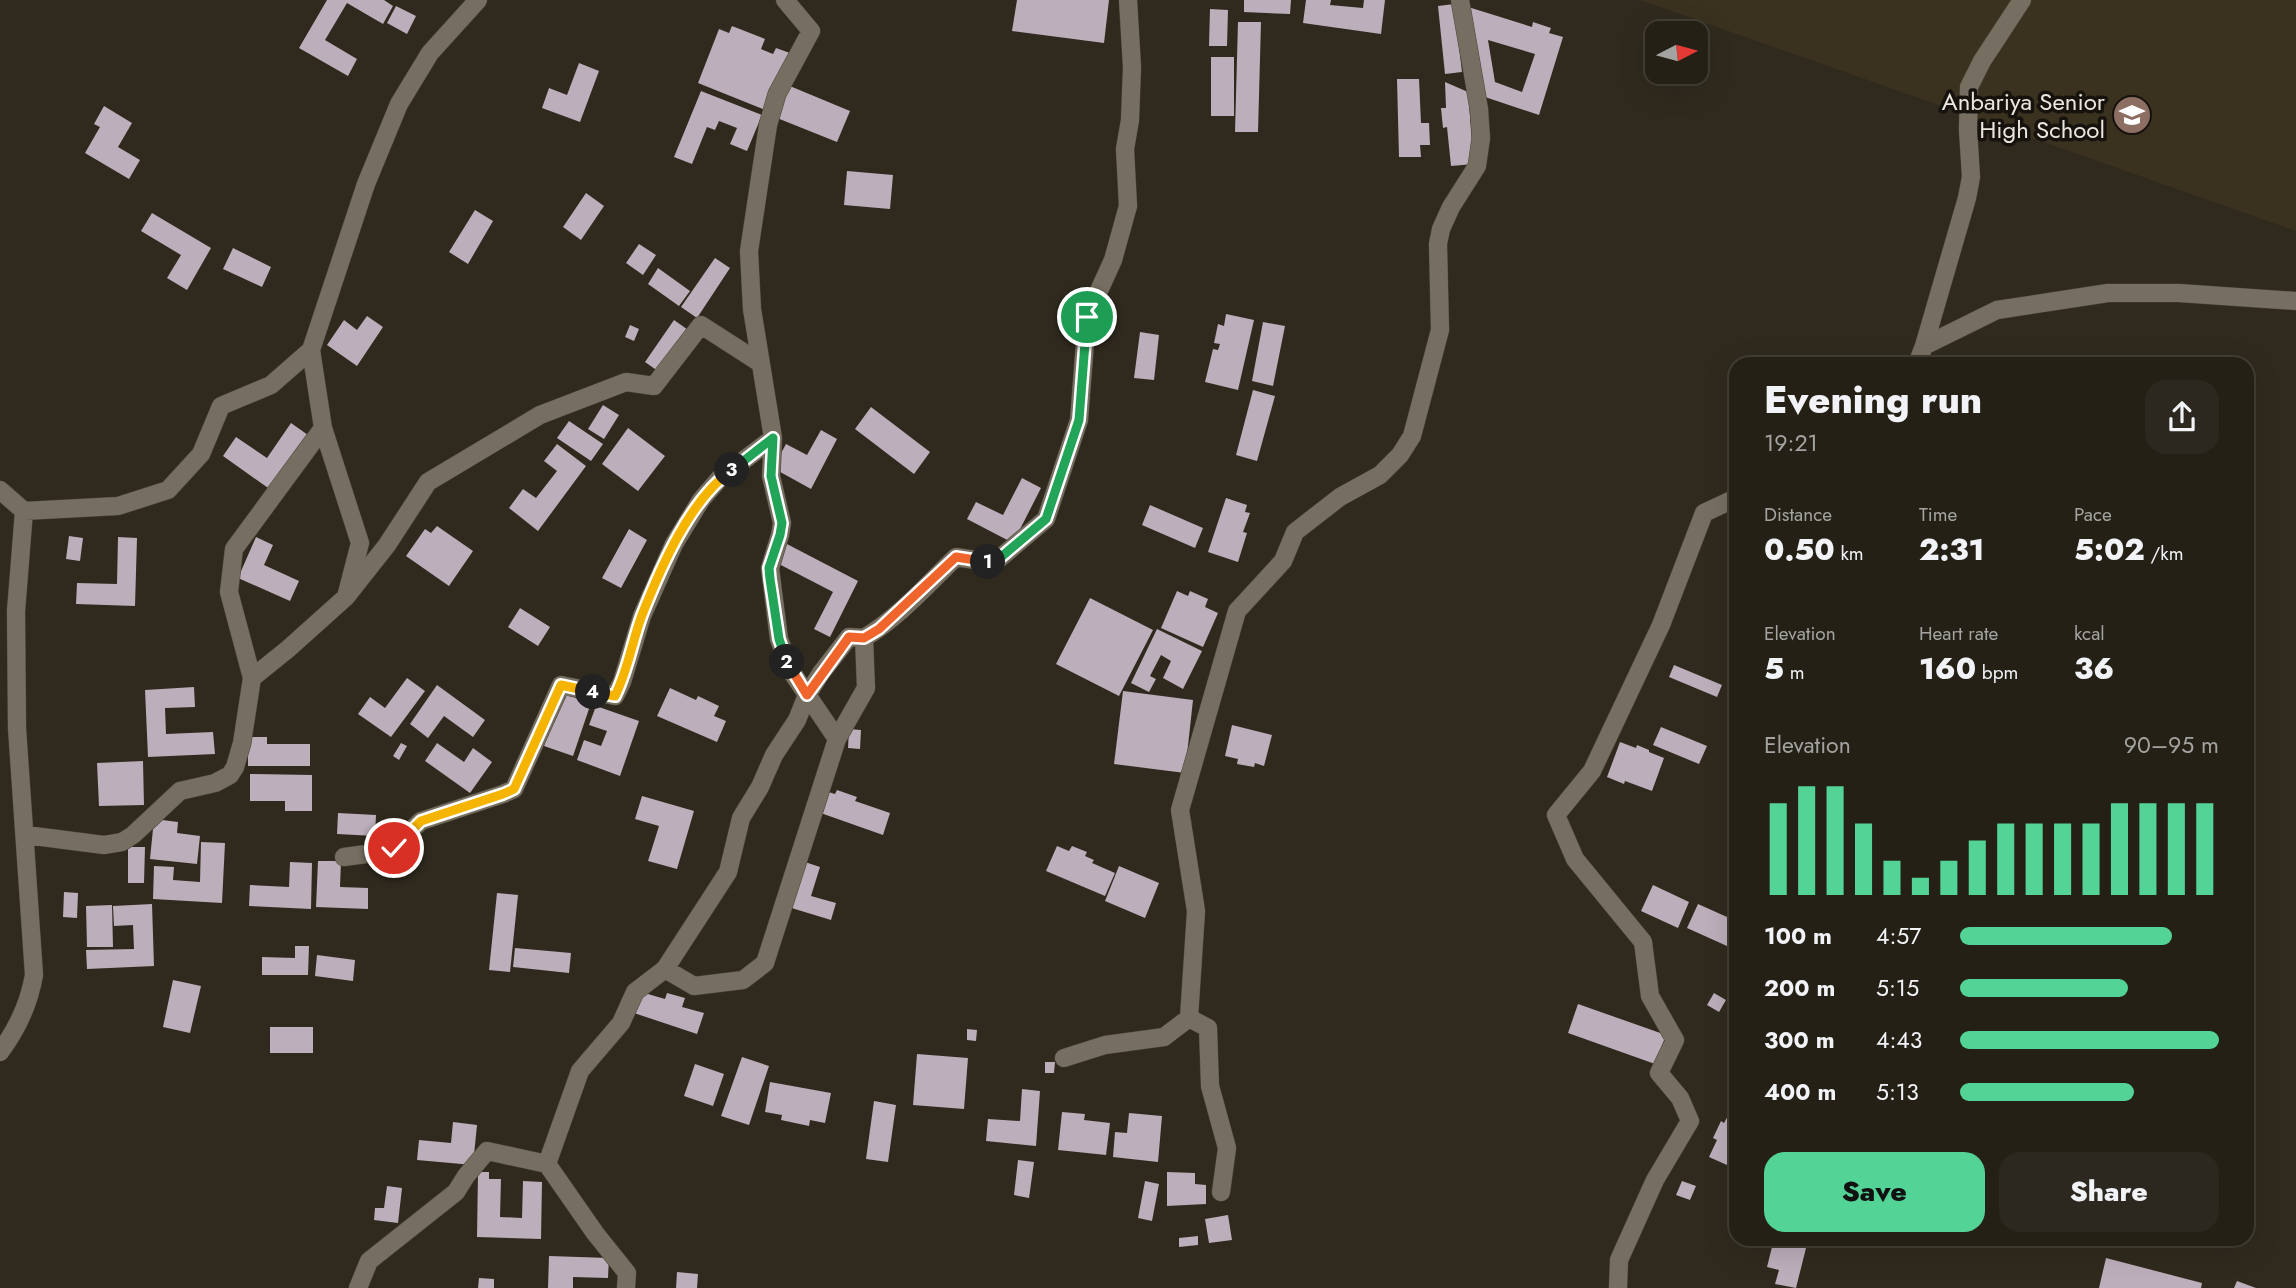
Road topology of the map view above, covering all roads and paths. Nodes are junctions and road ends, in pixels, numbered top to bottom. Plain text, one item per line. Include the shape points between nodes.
1 (478, 0) edge
2 (785, 0) edge
3 (1128, 0) edge
4 (1460, 0) edge
5 (2022, 0) edge
6 (2296, 301) edge
7 (1924, 346) junction
8 (311, 350) junction
9 (1920, 357) edge
10 (760, 363) junction
11 (323, 428) junction
12 (773, 438) junction
13 (0, 490) edge
14 (1729, 501) edge
15 (24, 511) junction
16 (346, 597) junction
17 (864, 638) junction
18 (252, 678) junction
19 (807, 695) junction
20 (837, 739) junction
21 (26, 835) junction
22 (344, 857) dead end
23 (665, 969) junction
24 (1189, 1018) junction
25 (0, 1052) edge
26 (1064, 1058) dead end
27 (547, 1164) junction
28 (1221, 1192) dead end
29 (358, 1288) edge
30 (626, 1288) edge
31 (1618, 1288) edge

1 - 8 street via 430,53 399,104 366,184
2 - 10 street via 811,31 777,94 768,124 750,251
3 - 17 street via 1132,67 1125,149 1128,206 1113,260 1087,317 1079,420 1046,519 994,563 956,557
4 - 24 street via 1481,138 1477,166 1451,207 1437,244 1440,330 1419,410 1412,436 1400,455 1380,475 1340,497 1295,533 1283,561 1237,611 1180,810 1196,911
5 - 7 street via 1969,87 1969,188
6 - 7 street via 2108,293 1997,310
7 - 9 street
8 - 11 street
8 - 15 street via 271,385 221,406 201,454 168,490 118,506
10 - 12 street
10 - 16 street via 701,325 654,386 626,382 540,415 428,482
11 - 16 street via 360,543
11 - 18 street via 234,549 229,592
12 - 19 street via 771,476 782,523 770,579 779,639 791,671
12 - 22 street via 719,479 674,544 642,616 615,696 561,685 514,789 421,821 389,852
13 - 15 street
14 - 31 street via 1704,513 1661,625 1592,771 1556,815 1575,859 1643,942 1650,996 1675,1040 1659,1073 1680,1098 1690,1121 1619,1260
15 - 21 street via 16,611 17,728
16 - 18 street
17 - 19 street via 849,637
17 - 20 street via 866,688
18 - 21 street via 242,743 235,767 223,781 180,791 122,842 104,845
19 - 20 street
19 - 23 street via 741,818 728,872
20 - 23 street via 765,963 743,980 694,986
21 - 25 street via 34,975 26,1008
23 - 27 street via 635,992 621,1023 580,1071
24 - 26 street via 1164,1037 1105,1045
24 - 28 street via 1208,1028 1210,1086 1227,1147
27 - 29 street via 487,1151 457,1192 369,1261
27 - 30 street via 626,1273

